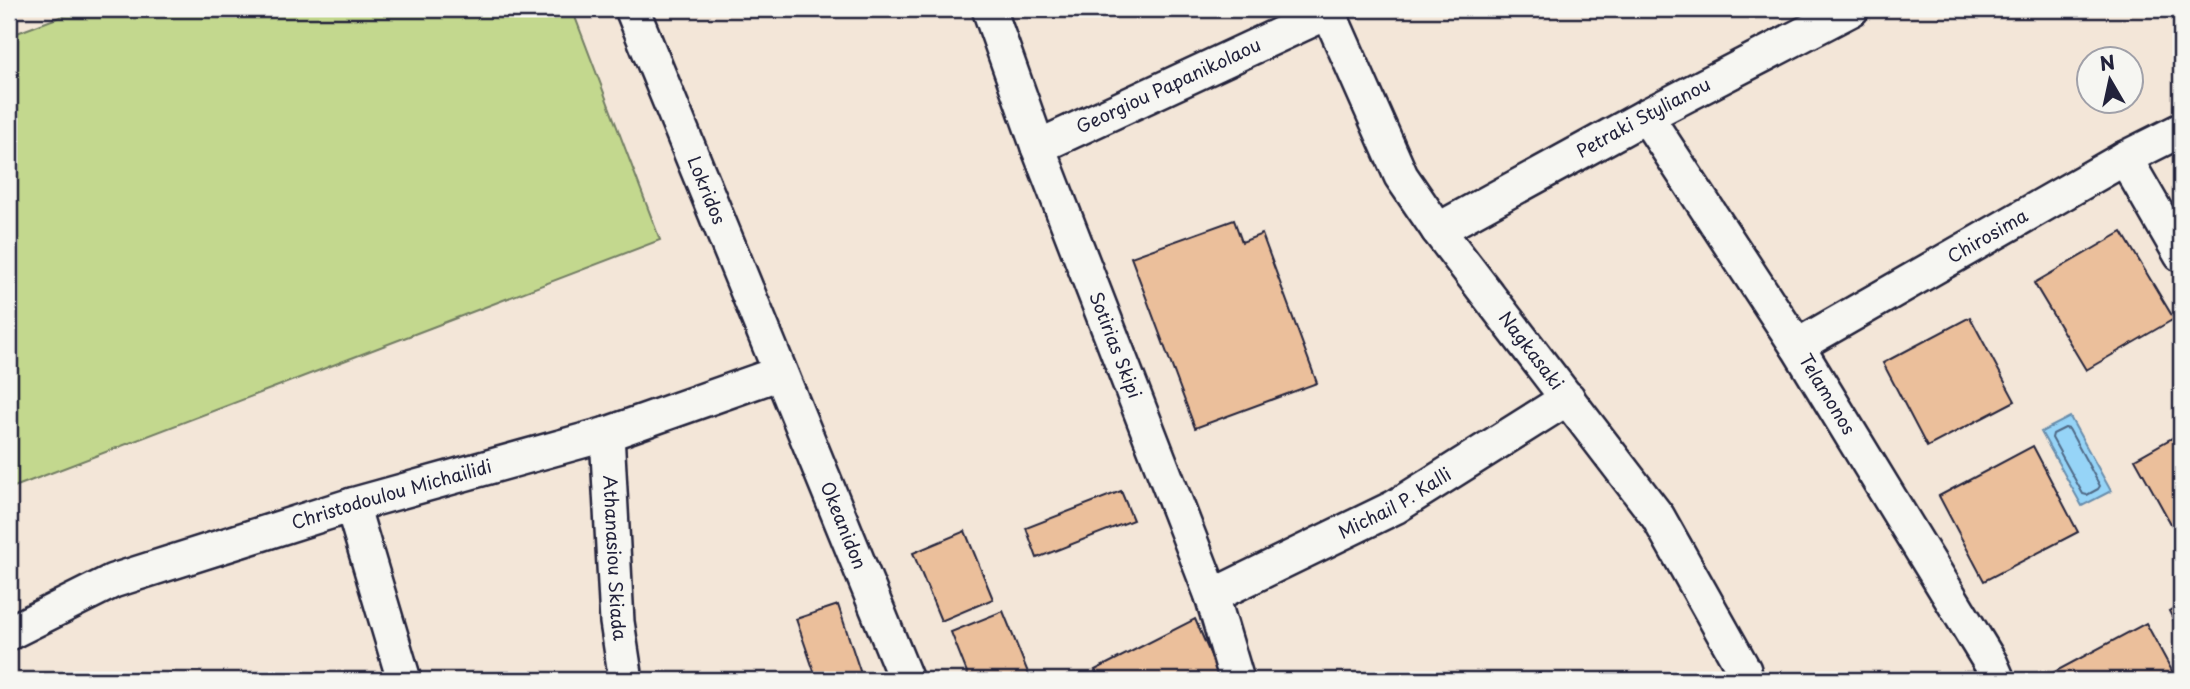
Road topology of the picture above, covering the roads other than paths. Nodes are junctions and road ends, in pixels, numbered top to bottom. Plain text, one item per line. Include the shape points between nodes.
1 (632, 9) edge
2 (989, 9) edge
3 (1852, 9) edge
4 (1332, 11) edge
5 (1646, 116) junction
6 (2181, 130) edge
7 (1038, 148) junction
8 (2125, 158) junction
9 (1438, 230) junction
10 (2181, 255) edge
11 (1797, 346) junction
12 (780, 373) junction
13 (1569, 398) junction
14 (607, 434) junction
15 (352, 505) junction
16 (1212, 596) junction
17 (9, 633) edge
18 (404, 680) edge
19 (626, 680) edge
20 (906, 680) edge
21 (1237, 680) edge
22 (1746, 680) edge
23 (1998, 680) edge

1 - 12 street, Lokridos
2 - 7 street, Sotirias Skipi
3 - 5 street, Petraki Stylianou
4 - 7 street, Georgiou Papanikolaou
4 - 9 street, Nagkasaki via 1401,176
5 - 9 street, Petraki Stylianou
5 - 11 street, Telamonos
6 - 8 street, Chirosima
7 - 16 street, Sotirias Skipi
8 - 10 street
8 - 11 street, Chirosima
9 - 13 street, Nagkasaki
11 - 23 street, Telamonos
12 - 14 street, Christodoulou Michailidi
12 - 20 street, Okeanidon
13 - 16 street, Michail P. Kalli via 1395,507
13 - 22 street, Nagkasaki via 1658,517
14 - 15 street, Christodoulou Michailidi
14 - 19 street, Athanasiou Skiada via 617,622
15 - 17 street, Christodoulou Michailidi via 113,581
15 - 18 street
16 - 21 street, Sotirias Skipi

